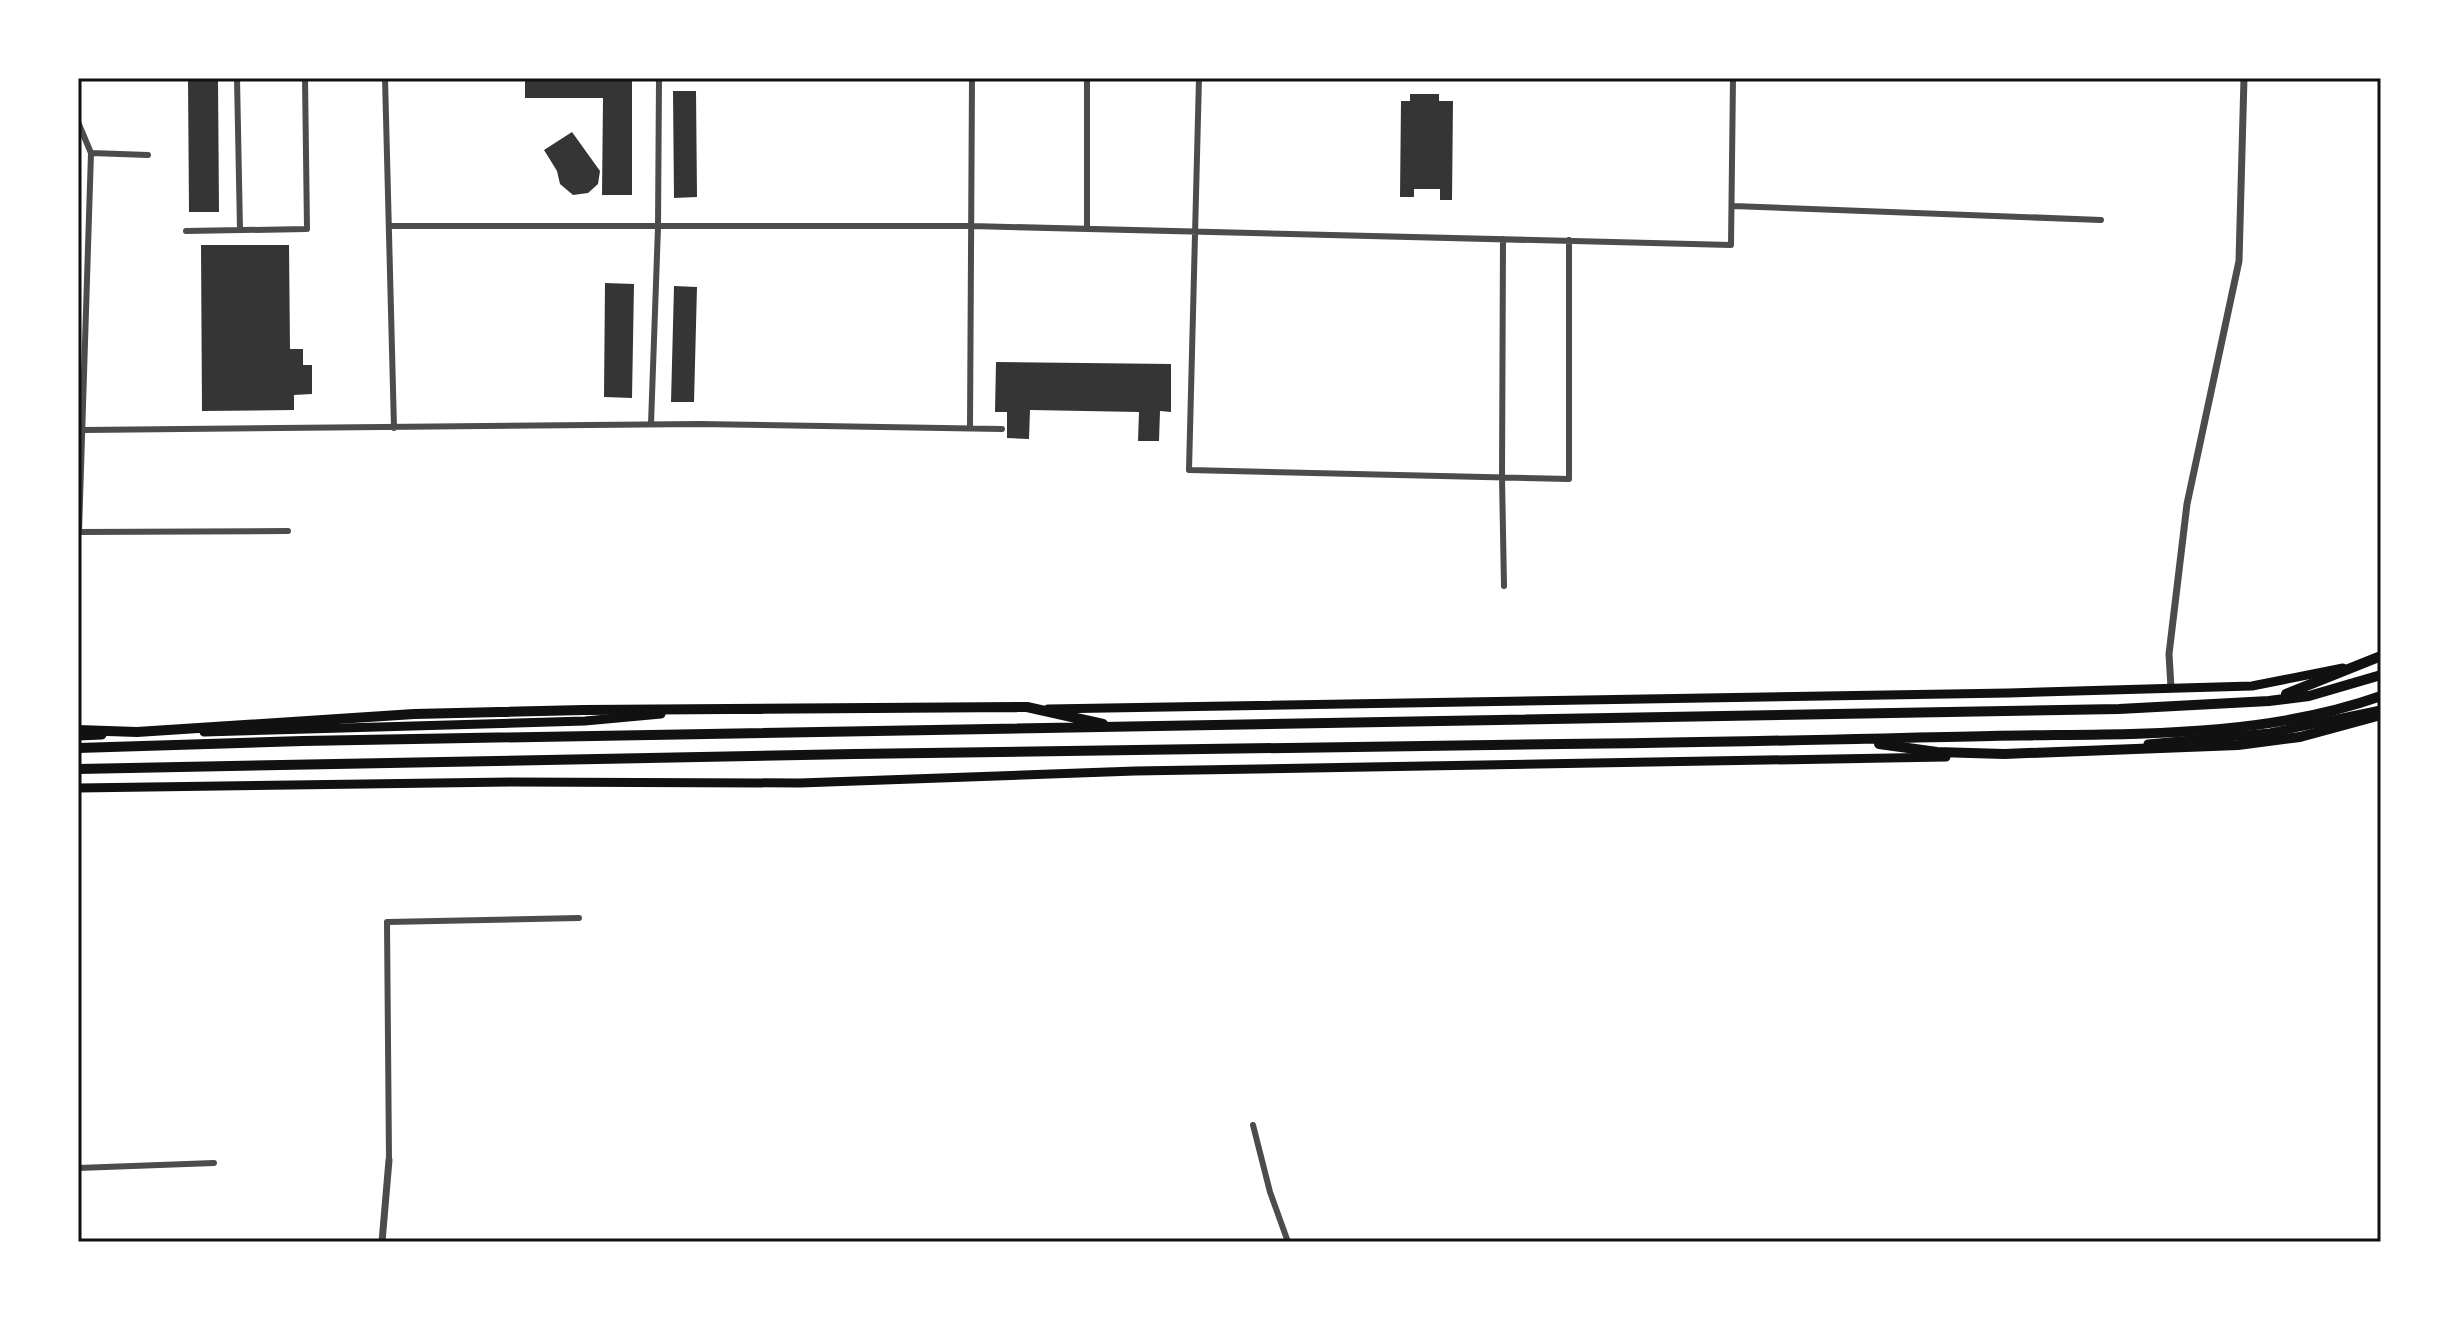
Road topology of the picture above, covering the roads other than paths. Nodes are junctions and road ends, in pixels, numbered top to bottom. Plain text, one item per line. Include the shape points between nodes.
1 (237, 78) edge
2 (305, 78) edge
3 (385, 78) edge
4 (659, 78) edge
5 (972, 78) edge
6 (1087, 78) edge
7 (1199, 78) edge
8 (1733, 78) edge
9 (1982, 78) edge
10 (1996, 78) edge
11 (2244, 78) edge
12 (78, 122) edge
13 (91, 153) junction
14 (148, 155) dead end
15 (1733, 206) junction
16 (2101, 220) dead end
17 (390, 226) junction
18 (971, 226) junction
19 (658, 227) junction
20 (1087, 228) junction
21 (240, 230) junction
22 (186, 231) dead end
23 (1195, 232) junction
24 (1503, 239) junction
25 (1569, 240) junction
26 (78, 286) edge
27 (87, 286) junction
28 (651, 424) junction
29 (394, 428) junction
30 (970, 428) junction
31 (1002, 429) dead end
32 (83, 430) junction
33 (1502, 478) junction
34 (288, 531) dead end
35 (78, 532) edge
36 (1504, 586) dead end
37 (2381, 657) edge
38 (2381, 675) edge
39 (2171, 688) junction
40 (2381, 696) edge
41 (2269, 701) junction
42 (2381, 713) edge
43 (78, 727) edge
44 (1121, 728) junction
45 (78, 736) edge
46 (1850, 739) junction
47 (78, 748) edge
48 (78, 769) edge
49 (78, 788) edge
50 (579, 918) dead end
51 (1253, 1125) dead end
52 (389, 1160) joint
53 (214, 1163) dead end
54 (78, 1168) edge
55 (382, 1242) edge
56 (1288, 1242) edge

1 - 21 street
2 - 21 street via 307,229
3 - 17 street
4 - 19 street
5 - 18 street
6 - 20 street
7 - 23 street
8 - 15 street
9 - 10 street
11 - 39 street via 2239,261 2187,504 2169,654
12 - 13 street
13 - 14 street
13 - 27 street
15 - 16 street
15 - 25 street via 1731,245
17 - 19 street
17 - 29 street
18 - 19 street
18 - 20 street
18 - 30 street
19 - 28 street
20 - 23 street
21 - 22 street
23 - 24 street
23 - 33 street via 1189,470
24 - 25 street
24 - 33 street
25 - 33 street via 1569,479
26 - 27 street
27 - 32 street
28 - 29 street
28 - 30 street
29 - 32 street
30 - 31 street
32 - 35 street
33 - 36 street
34 - 35 street
37 - 39 main road via 2252,686
37 - 41 highway
38 - 41 highway via 2309,696
39 - 45 main road via 1117,709 705,709 585,721
40 - 46 highway via 2261,726
41 - 44 highway via 2119,709
42 - 46 highway via 2270,742 2177,748 1958,753
42 - 49 main road via 2270,733 2022,755 1151,770 800,783
43 - 44 highway via 137,732 414,714 584,710 1027,707
44 - 47 highway
46 - 48 highway
50 - 52 street via 387,922
51 - 56 street
52 - 55 street
53 - 54 street

